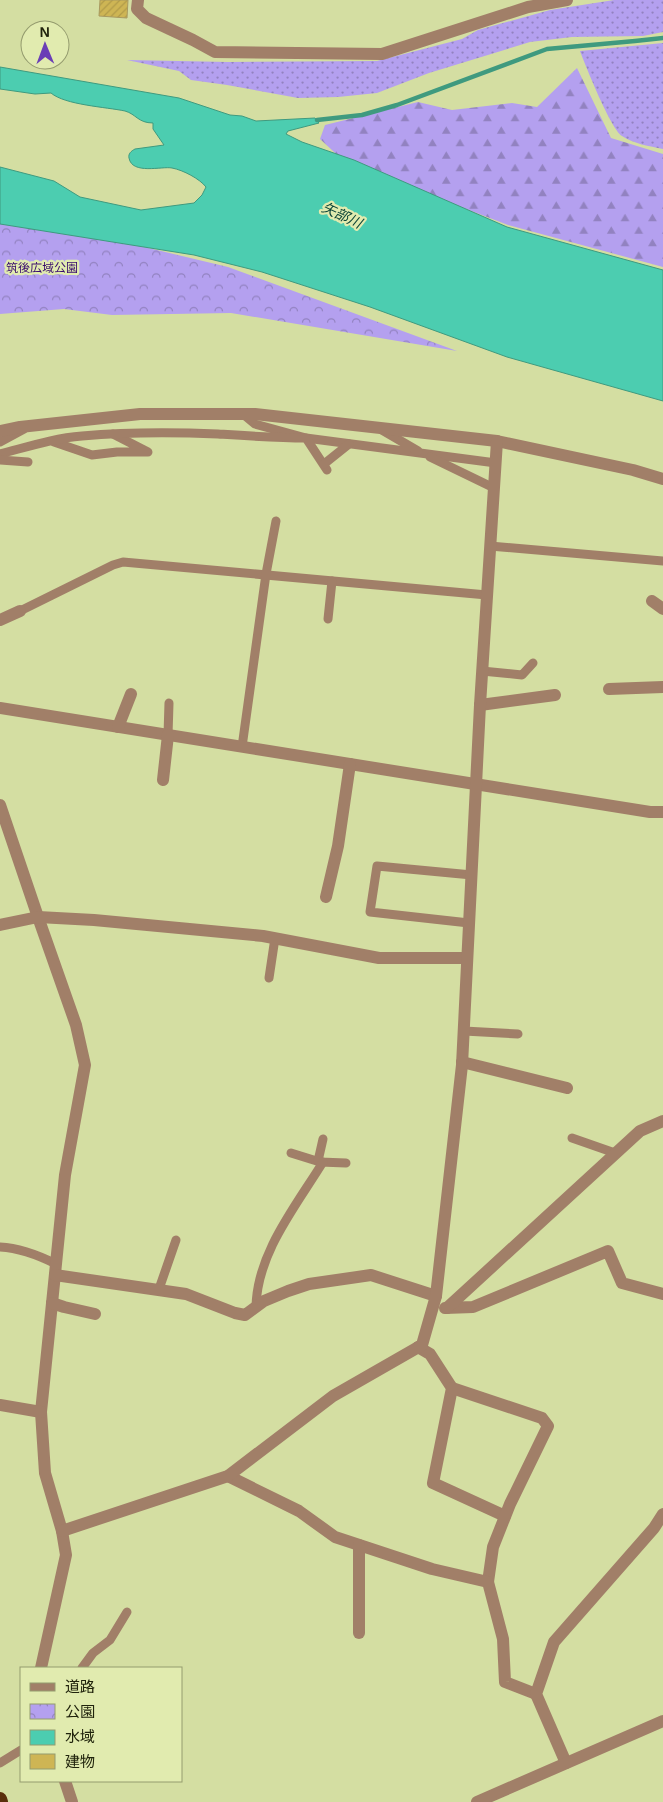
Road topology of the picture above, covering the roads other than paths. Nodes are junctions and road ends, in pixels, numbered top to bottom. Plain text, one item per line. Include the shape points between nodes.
1 (138, 0) edge
2 (567, 0) edge
3 (243, 414) junction
4 (31, 426) junction
5 (380, 428) junction
6 (0, 432) edge
7 (111, 434) junction
8 (306, 438) junction
9 (51, 441) junction
10 (0, 442) edge
11 (497, 442) junction
12 (349, 444) junction
13 (423, 453) junction
14 (0, 454) edge
15 (0, 460) edge
16 (28, 462) dead end
17 (496, 463) junction
18 (663, 479) edge
19 (494, 488) junction
20 (276, 521) dead end
21 (490, 546) junction
22 (663, 561) edge
23 (266, 574) junction
24 (332, 581) junction
25 (487, 595) junction
26 (652, 601) dead end
27 (663, 609) edge
28 (20, 612) joint
29 (328, 619) dead end
30 (0, 620) edge
31 (533, 663) dead end
32 (482, 671) junction
33 (663, 687) edge
34 (608, 689) dead end
35 (131, 694) dead end
36 (555, 695) dead end
37 (169, 703) dead end
38 (480, 705) junction
39 (0, 708) edge
40 (118, 727) junction
41 (168, 735) junction
42 (242, 747) junction
43 (350, 764) junction
44 (163, 780) dead end
45 (477, 784) junction
46 (0, 804) edge
47 (663, 812) edge
48 (472, 875) junction
49 (326, 897) dead end
50 (38, 917) junction
51 (469, 923) junction
52 (0, 925) edge
53 (275, 938) junction
54 (467, 958) junction
55 (269, 978) dead end
56 (464, 1031) junction
57 (518, 1034) dead end
58 (462, 1062) junction
59 (567, 1088) dead end
60 (663, 1121) edge
61 (572, 1138) dead end
62 (323, 1139) dead end
63 (291, 1153) dead end
64 (615, 1153) junction
65 (321, 1161) junction
66 (346, 1163) dead end
67 (176, 1240) dead end
68 (0, 1246) edge
69 (55, 1269) junction
70 (159, 1289) junction
71 (663, 1294) edge
72 (436, 1296) junction
73 (52, 1303) junction
74 (256, 1307) junction
75 (447, 1308) junction
76 (432, 1309) junction
77 (95, 1314) dead end
78 (418, 1347) junction
79 (452, 1388) junction
80 (0, 1406) edge
81 (41, 1412) junction
82 (228, 1476) junction
83 (663, 1514) edge
84 (505, 1516) junction
85 (62, 1531) junction
86 (359, 1545) junction
87 (488, 1582) junction
88 (127, 1612) dead end
89 (359, 1633) dead end
90 (41, 1667) edge
91 (83, 1667) edge
92 (536, 1694) junction
93 (663, 1721) edge
94 (20, 1751) edge
95 (0, 1763) edge
96 (566, 1763) junction
97 (65, 1782) edge
98 (72, 1802) edge
99 (477, 1802) edge

1 - 2 street via 137,9 146,18 215,52 382,54 528,7
3 - 4 street via 140,414
3 - 5 street
3 - 8 lane via 255,424
4 - 6 street
4 - 10 lane
5 - 11 street
5 - 13 lane
7 - 8 lane
7 - 9 lane
7 - 9 lane via 148,452 92,455
8 - 12 lane
8 - 12 lane via 325,467
9 - 14 lane
11 - 17 street
11 - 18 street
12 - 13 lane
13 - 17 lane
13 - 19 lane
15 - 16 lane
17 - 19 street
19 - 21 street
20 - 23 lane
21 - 22 lane
21 - 25 street
23 - 24 lane
23 - 28 lane via 123,562
23 - 42 lane
24 - 25 lane
24 - 29 lane
25 - 32 street
26 - 27 street
28 - 30 street
31 - 32 lane via 522,675
32 - 38 street
33 - 34 street
35 - 40 street
36 - 38 street
37 - 41 lane
38 - 45 street
39 - 40 street
40 - 41 street
41 - 42 street
41 - 44 street
42 - 43 street
43 - 45 street
43 - 49 street via 338,846
45 - 47 street
45 - 48 street
46 - 50 street
48 - 51 street
48 - 51 lane via 377,866 370,912
50 - 52 street
50 - 53 street
50 - 69 street via 76,1025 85,1064 65,1175
51 - 54 street
53 - 54 street via 379,958
53 - 55 lane
54 - 56 street
56 - 57 lane
56 - 58 street
58 - 59 street
58 - 72 street
60 - 64 street via 640,1131
61 - 64 lane
62 - 65 lane
63 - 65 lane
64 - 75 street
65 - 66 lane
65 - 74 lane via 262,1267
67 - 70 lane
68 - 69 lane via 37,1255
69 - 70 street
69 - 73 street
70 - 74 street via 186,1294 245,1315
71 - 75 street via 622,1283 608,1251 473,1307
72 - 74 street via 372,1275 309,1284
72 - 76 street
73 - 77 street
73 - 81 street
75 - 76 street
76 - 78 street via 422,1345
78 - 79 street via 430,1354
78 - 82 street via 333,1396
79 - 84 street via 433,1483
79 - 84 street via 542,1418 548,1426
80 - 81 street
81 - 85 street via 45,1473
82 - 85 street
82 - 86 street via 299,1511 335,1537
83 - 92 street via 554,1642
84 - 87 street via 493,1547
85 - 90 street via 66,1555
86 - 87 street via 432,1570
86 - 89 street
87 - 92 street via 503,1639 505,1682
88 - 91 lane via 110,1640 93,1653
92 - 96 street
93 - 96 street
94 - 95 lane
96 - 99 street
97 - 98 street

